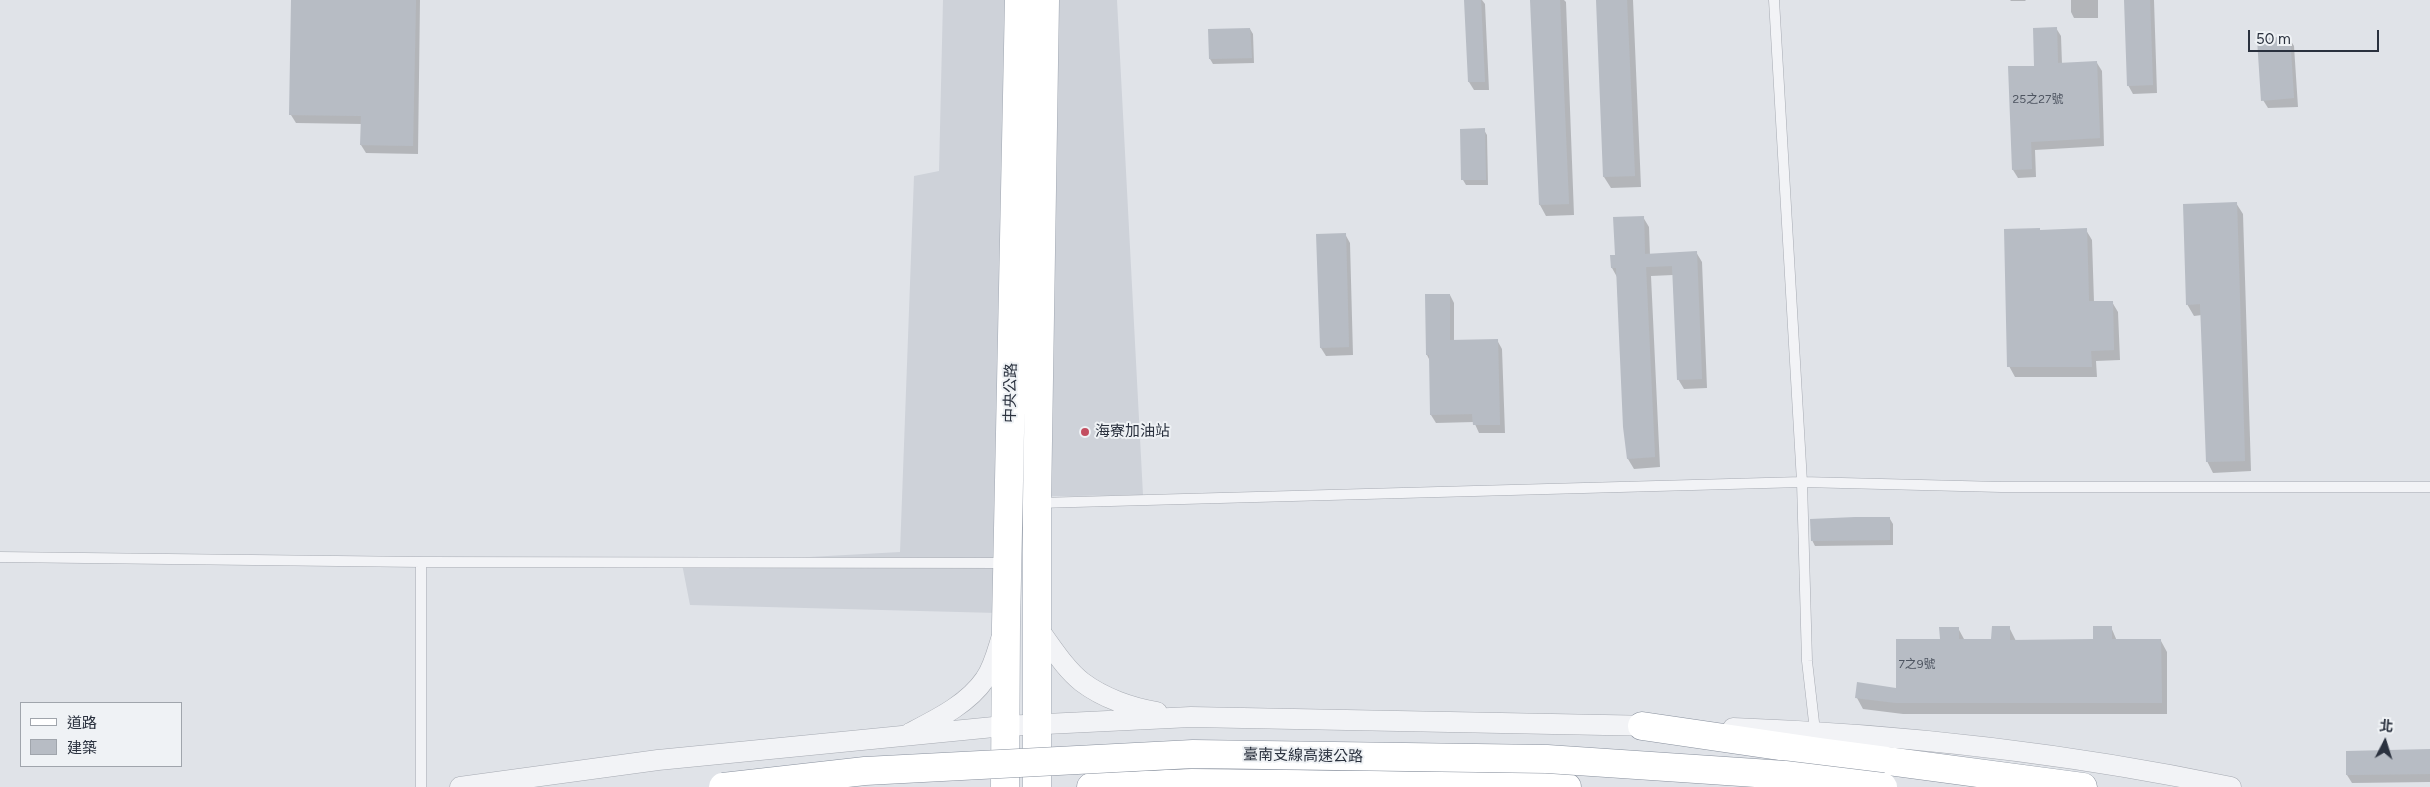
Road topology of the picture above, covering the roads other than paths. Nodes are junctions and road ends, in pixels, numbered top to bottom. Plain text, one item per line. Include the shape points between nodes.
1 (1019, 0) edge
2 (1044, 0) edge
3 (1774, 0) edge
4 (1802, 482) junction
5 (2430, 487) edge
6 (1037, 503) junction
7 (0, 558) edge
8 (421, 562) junction
9 (1007, 563) junction
10 (1006, 626) junction
11 (1036, 626) junction
12 (1191, 717) junction
13 (1038, 724) junction
14 (1004, 726) junction
15 (1642, 726) junction
16 (1815, 731) junction
17 (902, 738) junction
18 (422, 787) edge
19 (460, 787) edge
20 (724, 787) edge
21 (1005, 787) edge
22 (1037, 787) edge
23 (1091, 787) edge
24 (1567, 787) edge
25 (1883, 787) edge
26 (2083, 787) edge
27 (2231, 787) edge

1 - 9 main road, 中央公路
2 - 6 main road, 中央公路
3 - 4 lane
4 - 5 lane via 2011,487
4 - 6 lane
4 - 16 lane via 1807,662
6 - 11 main road, 中央公路
7 - 8 lane
8 - 9 lane
8 - 18 lane
9 - 10 main road, 中央公路
10 - 14 main road, 中央公路
10 - 17 street via 986,679 951,710
11 - 12 street via 1082,682 1140,709
11 - 13 main road, 中央公路
12 - 13 street
12 - 15 street
13 - 14 street
13 - 22 main road, 中央公路
14 - 17 street
14 - 21 main road, 中央公路
15 - 16 street
15 - 26 main road
16 - 27 street via 2045,755 2140,768
17 - 19 street via 658,760
20 - 25 main road, 臺南支線高速公路, bridge via 865,771 1193,754 1547,759 1785,775
23 - 24 main road, 臺南支線高速公路 via 1192,783

